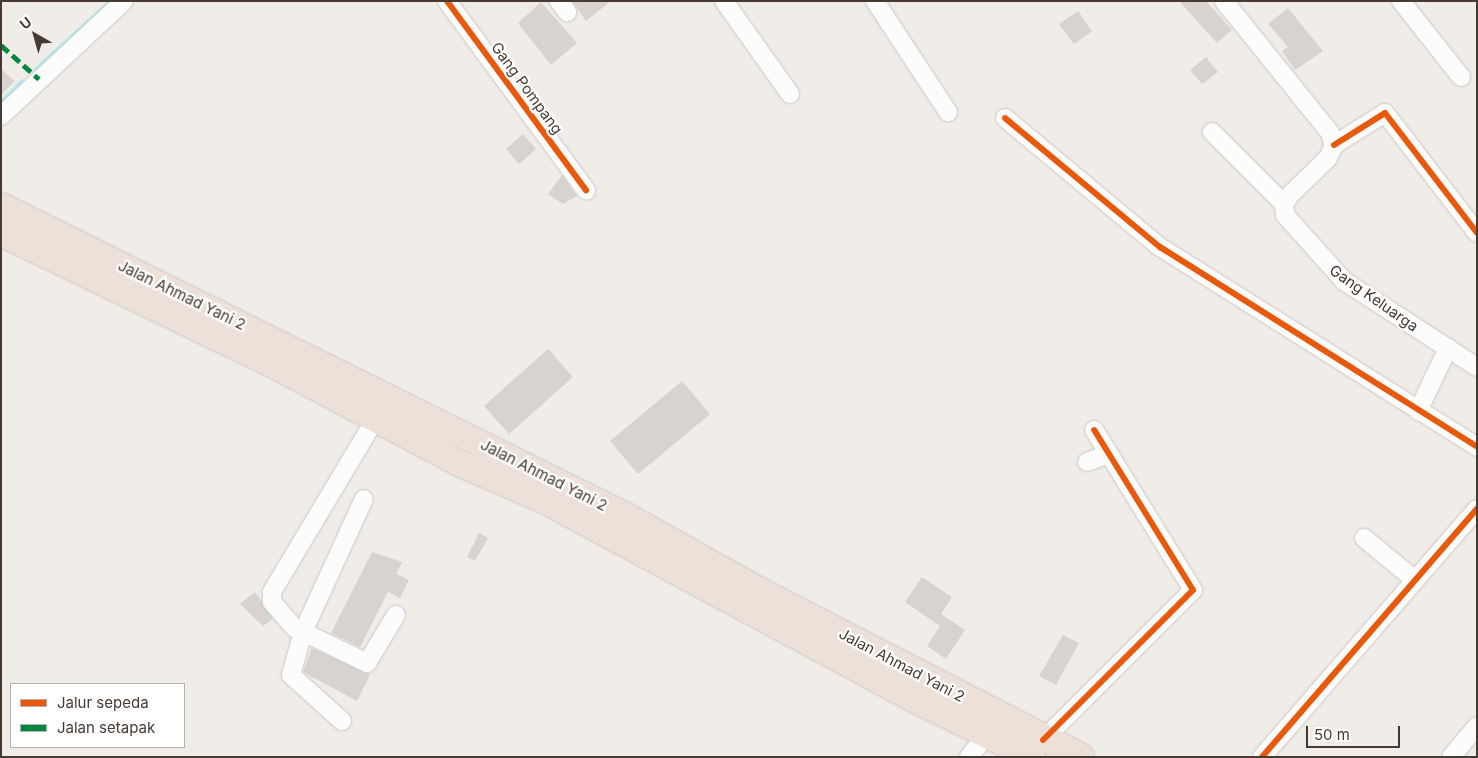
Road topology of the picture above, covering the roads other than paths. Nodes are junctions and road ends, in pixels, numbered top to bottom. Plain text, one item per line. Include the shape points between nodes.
1 (124, 1) edge
2 (447, 1) edge
3 (724, 1) edge
4 (875, 1) edge
5 (1224, 1) edge
6 (1401, 1) edge
7 (1460, 78) dead end
8 (790, 94) dead end
9 (948, 112) dead end
10 (1, 116) edge
11 (1005, 118) dead end
12 (1212, 132) dead end
13 (1334, 145) junction
14 (586, 190) dead end
15 (1284, 204) junction
16 (1, 206) edge
17 (1, 233) edge
18 (1477, 233) edge
19 (112, 273) junction
20 (1448, 348) junction
21 (1477, 367) edge
22 (1418, 411) junction
23 (376, 418) junction
24 (1094, 430) dead end
25 (1477, 447) edge
26 (1109, 454) junction
27 (1087, 462) dead end
28 (364, 499) dead end
29 (1477, 509) edge
30 (1364, 538) dead end
31 (1415, 580) junction
32 (396, 615) dead end
33 (303, 632) junction
34 (342, 720) dead end
35 (1477, 726) edge
36 (987, 734) junction
37 (1037, 748) edge
38 (969, 757) edge
39 (1081, 757) edge
40 (1262, 757) edge
41 (1452, 757) edge

1 - 10 street
2 - 14 street, Gang Pompang
3 - 8 street
4 - 9 street
5 - 13 street via 1330,133
6 - 7 street
11 - 22 street via 1160,247
12 - 15 street, Gang Keluarga
13 - 15 street via 1328,158
13 - 18 street via 1385,112
15 - 20 street, Gang Keluarga via 1285,215 1344,281
16 - 19 highway, Jalan Ahmad Yani 2
17 - 19 highway, Jalan Ahmad Yani 2
19 - 23 highway, Jalan Ahmad Yani 2
19 - 37 highway, Jalan Ahmad Yani 2 via 624,515
20 - 21 street, Gang Keluarga
20 - 22 street
22 - 25 street
23 - 33 street via 272,592 275,607
23 - 36 highway, Jalan Ahmad Yani 2 via 457,462 563,510 918,701
24 - 26 street
26 - 27 street
26 - 37 street via 1193,590
28 - 33 street
29 - 31 street
30 - 31 street
31 - 40 street
32 - 33 street via 366,663
33 - 34 street via 291,675
35 - 41 street
36 - 37 highway, Jalan Ahmad Yani 2
36 - 38 street
37 - 39 highway, Jalan Ahmad Yani 2

